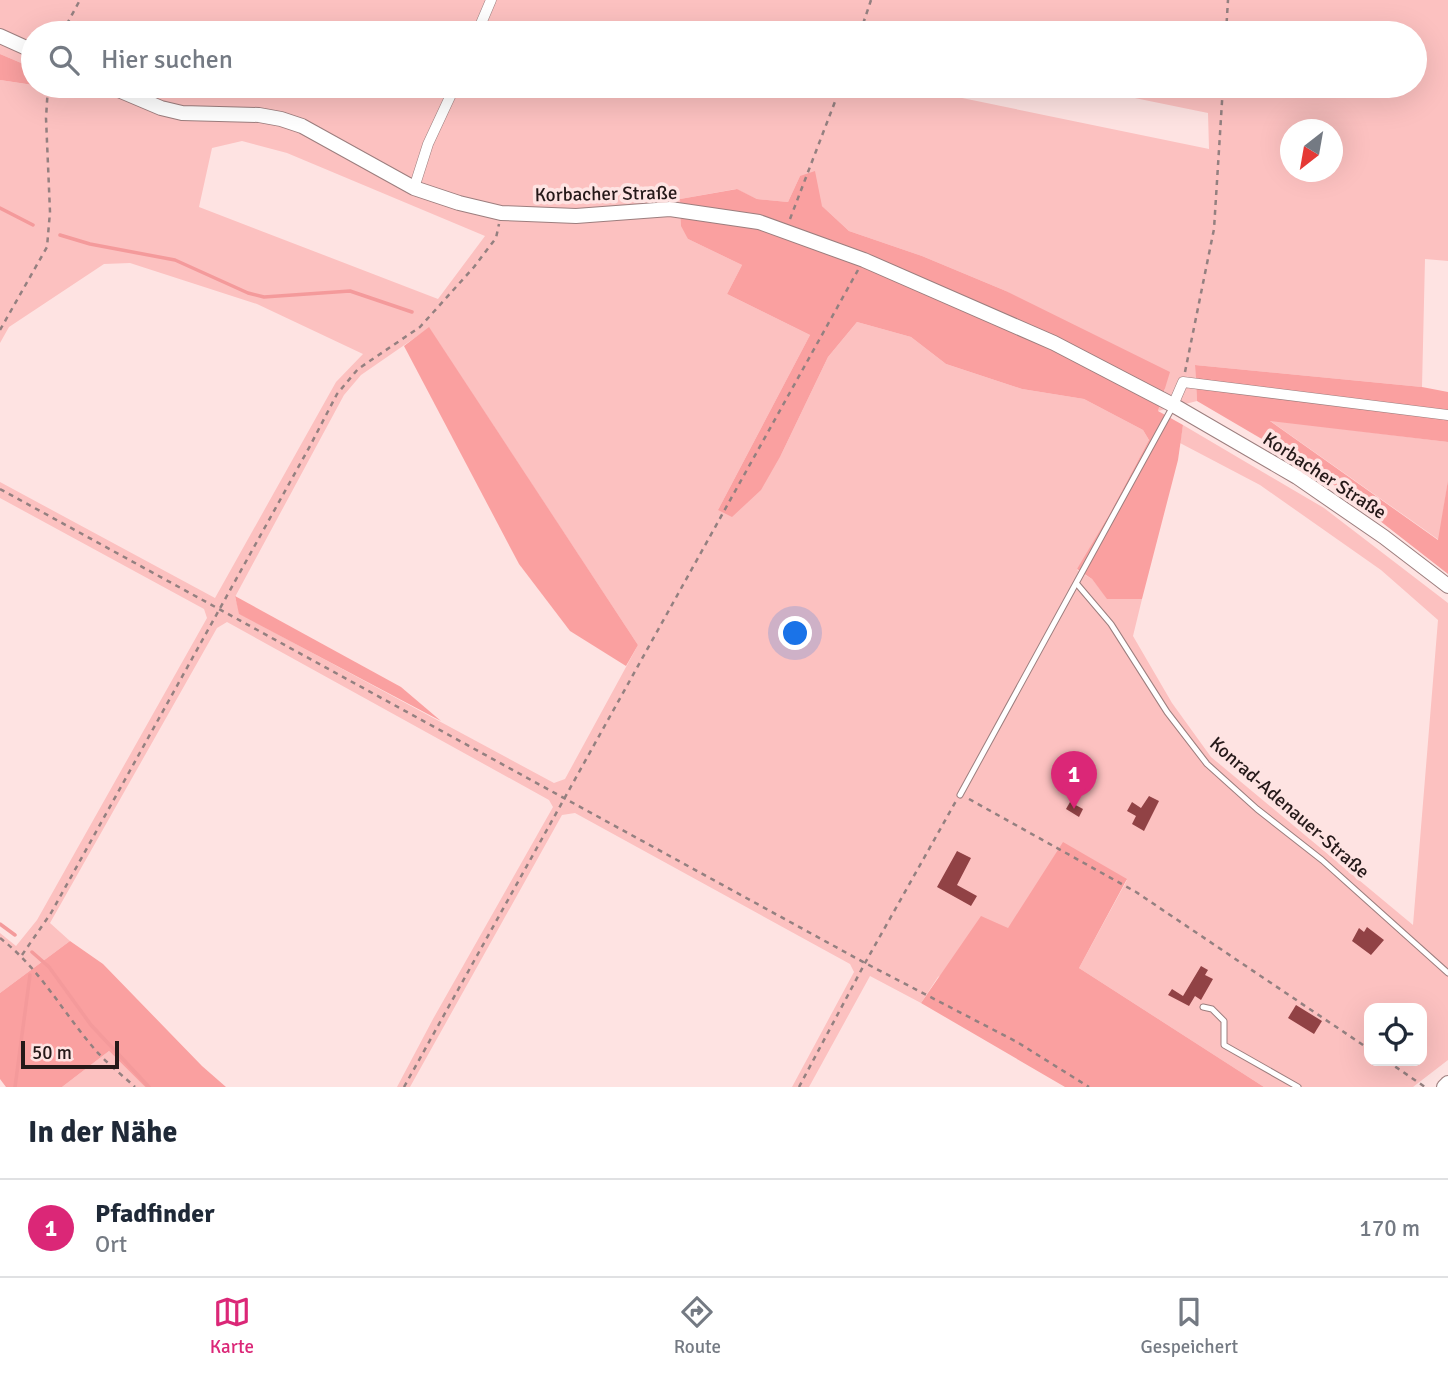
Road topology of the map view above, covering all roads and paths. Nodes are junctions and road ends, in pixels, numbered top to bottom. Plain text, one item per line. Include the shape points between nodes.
1 (80, 0) edge
2 (491, 0) edge
3 (872, 0) edge
4 (1228, 0) edge
5 (69, 21) edge
6 (482, 21) edge
7 (864, 21) edge
8 (1227, 21) edge
9 (0, 36) edge
10 (21, 46) edge
11 (47, 98) edge
12 (137, 98) edge
13 (450, 98) edge
14 (836, 98) edge
15 (1222, 98) edge
16 (414, 188) junction
17 (501, 213) junction
18 (785, 232) junction
19 (864, 260) junction
20 (0, 330) edge
21 (1183, 382) junction
22 (1173, 405) junction
23 (1448, 415) edge
24 (0, 489) edge
25 (1077, 584) junction
26 (1448, 586) edge
27 (219, 609) junction
28 (960, 795) junction
29 (565, 798) junction
30 (0, 938) edge
31 (22, 955) junction
32 (865, 963) junction
33 (1448, 973) edge
34 (1203, 1007) dead end
35 (1364, 1046) edge
36 (1394, 1066) edge
37 (1448, 1083) edge
38 (135, 1087) edge
39 (404, 1087) edge
40 (799, 1087) edge
41 (1089, 1087) edge
42 (1298, 1087) edge
43 (1425, 1087) edge
44 (1444, 1087) edge

1 - 5 path
2 - 6 street
3 - 7 path
4 - 8 path
9 - 10 street
11 - 20 path via 47,247
12 - 16 street, Korbacher Straße via 182,113 281,119
13 - 16 street
14 - 18 path
15 - 21 path via 1214,229
16 - 17 street, Korbacher Straße
17 - 18 street, Korbacher Straße via 576,216 670,209 759,222
17 - 27 path via 496,238 420,327 358,369 337,394
18 - 19 street, Korbacher Straße
19 - 22 street, Korbacher Straße via 1054,343
19 - 29 path
21 - 22 street
21 - 23 street
22 - 25 lane
22 - 26 street, Korbacher Straße via 1297,477
24 - 27 path
25 - 28 lane
25 - 33 lane, Konrad-Adenauer-Straße via 1111,624 1173,721 1207,764
27 - 29 path
27 - 31 path via 51,913
28 - 32 path
28 - 35 path via 1136,892
29 - 32 path
29 - 39 path
30 - 31 path
31 - 38 path via 93,1048
32 - 40 path
32 - 41 path via 1017,1042
34 - 42 lane via 1224,1021 1224,1045
36 - 43 path
37 - 44 street

